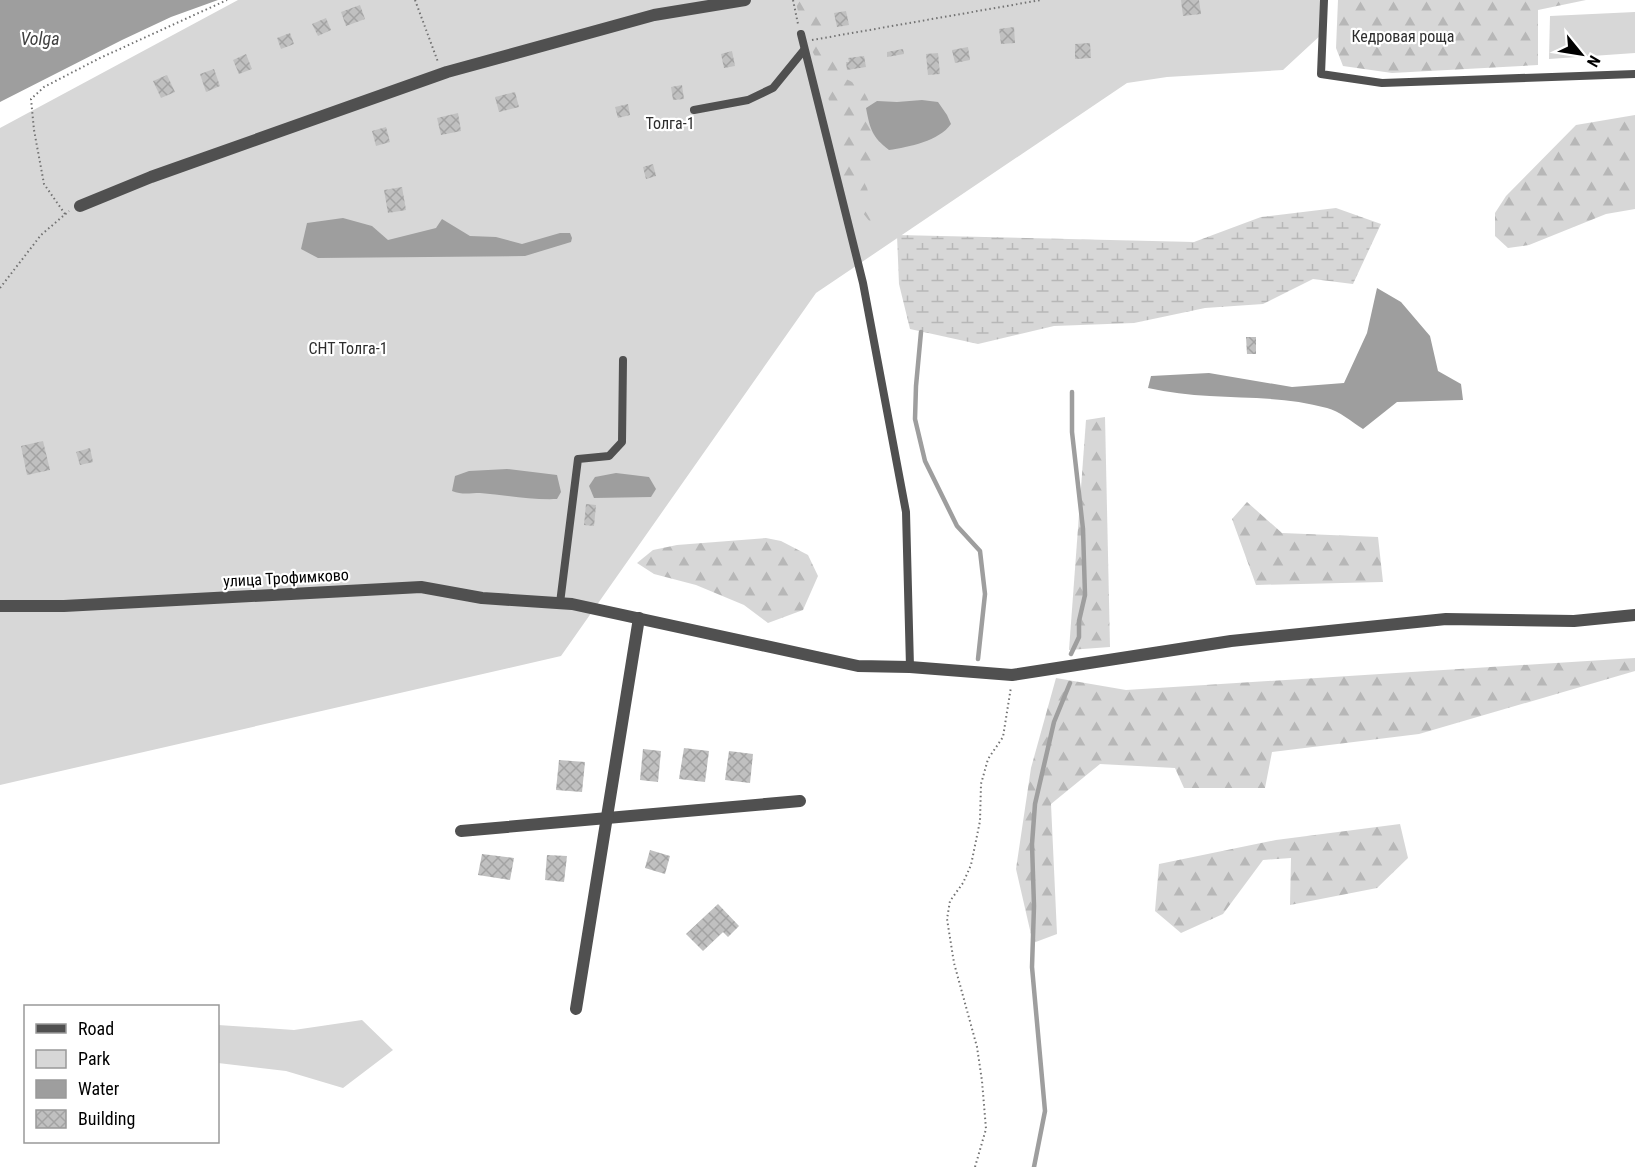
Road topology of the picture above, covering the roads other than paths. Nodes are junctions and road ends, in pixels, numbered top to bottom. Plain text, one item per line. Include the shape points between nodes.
1 (745, 0) edge
2 (1324, 0) edge
3 (1635, 74) edge
4 (694, 110) dead end
5 (80, 206) road end
6 (623, 360) dead end
7 (566, 603) junction
8 (0, 606) edge
9 (1635, 615) edge
10 (639, 618) junction
11 (910, 667) junction
12 (800, 801) dead end
13 (607, 819) junction
14 (461, 831) dead end
15 (576, 1009) dead end

1 - 5 street via 654,15 442,74
2 - 3 lane via 1321,74 1382,83
4 - 11 lane via 748,99 772,88 803,42 863,283 906,512
6 - 7 lane via 622,442 609,456 578,459
7 - 8 street, улица Трофимково via 482,598 421,587
7 - 10 street, улица Трофимково
9 - 11 street, улица Трофимково via 1574,621 1446,619 1231,641 1012,675
10 - 11 street, улица Трофимково via 858,666
10 - 13 street
12 - 13 street
13 - 14 street
13 - 15 street

